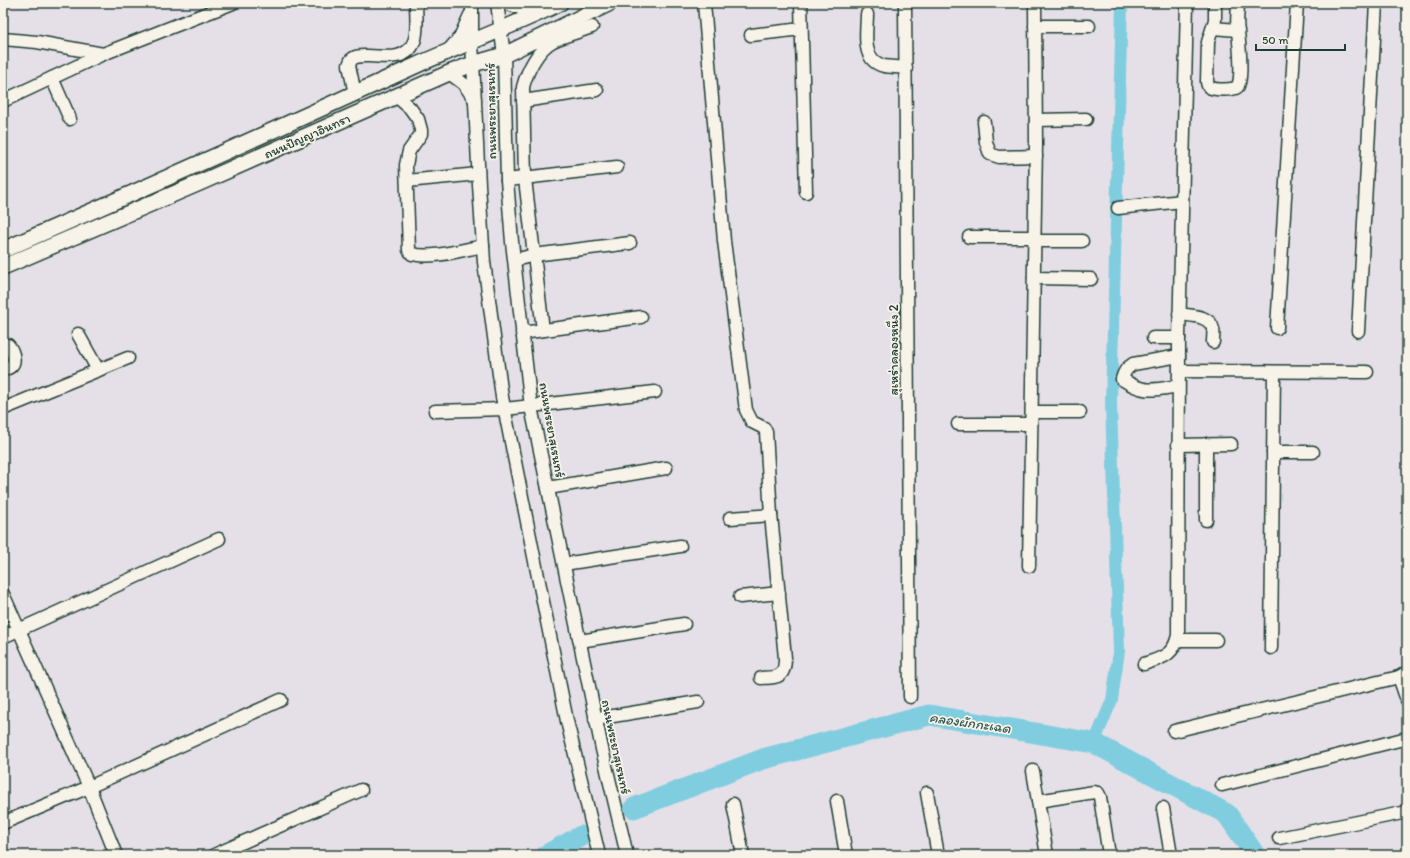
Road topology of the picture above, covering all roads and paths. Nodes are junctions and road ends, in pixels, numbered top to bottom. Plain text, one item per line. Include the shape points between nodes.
1 (233, 3) edge
2 (416, 3) edge
3 (497, 3) edge
4 (505, 3) edge
5 (560, 3) edge
6 (610, 3) edge
7 (704, 3) edge
8 (801, 3) edge
9 (905, 3) edge
10 (1035, 3) edge
11 (1187, 3) edge
12 (1215, 3) edge
13 (1238, 3) edge
14 (1297, 3) edge
15 (1376, 3) edge
16 (472, 6) edge
17 (538, 14) junction
18 (867, 14) dead end
19 (1035, 26) junction
20 (1089, 26) dead end
21 (592, 27) dead end
22 (1213, 28) junction
23 (501, 30) junction
24 (802, 30) junction
25 (1237, 30) junction
26 (751, 35) dead end
27 (3, 39) edge
28 (472, 41) junction
29 (448, 51) junction
30 (102, 54) junction
31 (504, 55) junction
32 (473, 64) junction
33 (906, 68) junction
34 (449, 73) junction
35 (52, 78) junction
36 (597, 90) dead end
37 (355, 94) junction
38 (396, 96) junction
39 (475, 100) junction
40 (3, 101) edge
41 (523, 101) junction
42 (70, 119) dead end
43 (1086, 119) dead end
44 (1036, 120) junction
45 (984, 122) dead end
46 (1036, 156) junction
47 (617, 167) dead end
48 (478, 174) junction
49 (525, 179) junction
50 (407, 180) junction
51 (507, 180) junction
52 (806, 192) dead end
53 (1182, 201) junction
54 (1118, 208) dead end
55 (969, 236) dead end
56 (1034, 239) junction
57 (1082, 241) dead end
58 (630, 243) dead end
59 (483, 246) junction
60 (3, 250) edge
61 (534, 255) junction
62 (514, 260) junction
63 (3, 267) edge
64 (1034, 278) junction
65 (1091, 279) dead end
66 (1179, 314) junction
67 (641, 317) dead end
68 (1276, 328) dead end
69 (543, 330) junction
70 (1358, 331) dead end
71 (522, 333) junction
72 (78, 334) dead end
73 (1153, 338) dead end
74 (1179, 338) junction
75 (1213, 342) dead end
76 (3, 345) edge
77 (1179, 356) junction
78 (128, 358) dead end
79 (3, 370) edge
80 (98, 370) junction
81 (1179, 371) junction
82 (1274, 372) junction
83 (1367, 372) dead end
84 (1178, 386) junction
85 (655, 392) dead end
86 (4, 405) edge
87 (531, 407) junction
88 (504, 410) junction
89 (435, 412) dead end
90 (1080, 412) dead end
91 (1032, 418) junction
92 (958, 424) dead end
93 (1206, 444) junction
94 (1231, 444) dead end
95 (1178, 445) junction
96 (1273, 452) junction
97 (1313, 452) dead end
98 (666, 468) dead end
99 (548, 488) junction
100 (771, 515) junction
101 (730, 518) dead end
102 (1206, 520) dead end
103 (219, 539) dead end
104 (680, 546) dead end
105 (564, 564) junction
106 (1029, 566) dead end
107 (779, 593) junction
108 (3, 594) edge
109 (740, 597) dead end
110 (684, 624) dead end
111 (20, 630) junction
112 (3, 637) edge
113 (1177, 640) junction
114 (1216, 640) dead end
115 (580, 641) junction
116 (1271, 648) dead end
117 (1144, 664) dead end
118 (1403, 675) edge
119 (761, 678) dead end
120 (910, 697) dead end
121 (281, 700) dead end
122 (1407, 700) edge
123 (698, 702) dead end
124 (596, 718) junction
125 (1174, 731) dead end
126 (1407, 738) edge
127 (1033, 771) dead end
128 (1222, 785) dead end
129 (89, 787) junction
130 (361, 790) dead end
131 (927, 792) dead end
132 (837, 801) dead end
133 (1038, 801) junction
134 (733, 804) dead end
135 (1163, 808) dead end
136 (1407, 812) edge
137 (3, 824) edge
138 (1279, 838) dead end
139 (116, 855) edge
140 (214, 855) edge
141 (599, 855) edge
142 (627, 855) edge
143 (743, 855) edge
144 (846, 855) edge
145 (938, 855) edge
146 (1047, 855) edge
147 (1110, 855) edge
148 (1171, 855) edge

1 - 30 street
2 - 37 street via 416,37 411,48 397,56 356,56 350,60
3 - 23 street, ถนนพระยาสุเรนทร์
4 - 17 street
5 - 17 main road, ถนนปัญญาอินทรา
6 - 31 main road, ถนนปัญญาอินทรา
7 - 100 street via 724,241 744,402 748,417 766,432
8 - 24 street
9 - 33 street, สุเหร่าคลองหนึ่ง 2
10 - 19 street
11 - 53 street
12 - 22 street
13 - 25 street
14 - 68 street
15 - 70 street
16 - 28 street, ถนนพระยาสุเรนทร์
16 - 29 street via 460,37
17 - 23 main road, ถนนปัญญาอินทรา
18 - 33 street via 868,56 883,66
19 - 20 street
19 - 44 street
21 - 41 street via 546,45 526,76
22 - 25 street
22 - 25 street via 1208,42 1207,82 1211,89 1231,90 1238,86 1240,76
23 - 28 main road, ถนนปัญญาอินทรา
23 - 31 street, ถนนพระยาสุเรนทร์
24 - 26 street
24 - 52 street
27 - 30 street via 37,42
28 - 29 main road, ถนนปัญญาอินทรา
28 - 32 street, ถนนพระยาสุเรนทร์
29 - 37 main road, ถนนปัญญาอินทรา
30 - 35 street
31 - 32 main road, ถนนปัญญาอินทรา
31 - 51 street, ถนนพระยาสุเรนทร์
32 - 34 main road, ถนนปัญญาอินทรา
32 - 39 street, ถนนพระยาสุเรนทร์
33 - 120 street, สุเหร่าคลองหนึ่ง 2
34 - 38 main road, ถนนปัญญาอินทรา
34 - 39 street via 464,84
35 - 40 street
35 - 42 street
36 - 41 street
37 - 60 main road, ถนนปัญญาอินทรา
38 - 50 street via 410,108 418,119 421,130 421,134 408,151
38 - 63 main road, ถนนปัญญาอินทรา
39 - 48 street, ถนนพระยาสุเรนทร์
41 - 49 street
43 - 44 street
44 - 46 street
45 - 46 street via 986,142 993,156
46 - 56 street
47 - 49 street
48 - 50 street
48 - 59 street, ถนนพระยาสุเรนทร์
49 - 51 street
49 - 61 street
50 - 59 street via 409,247 412,254 430,256
51 - 62 street, ถนนพระยาสุเรนทร์
53 - 54 street
53 - 66 street
55 - 56 street
56 - 57 street
56 - 64 street
58 - 61 street
59 - 88 street, ถนนพระยาสุเรนทร์
61 - 62 street
61 - 69 street
62 - 71 street, ถนนพระยาสุเรนทร์
64 - 65 street
64 - 91 street
66 - 74 street
66 - 75 street via 1209,320 1213,328
67 - 69 street
69 - 71 street
71 - 87 street, ถนนพระยาสุเรนทร์
72 - 80 street
73 - 74 street
74 - 77 street
76 - 79 street via 10,347 14,360 9,368
77 - 81 street
77 - 84 street via 1133,364 1122,379 1143,389 1155,390
78 - 80 street
80 - 86 street
81 - 82 street
81 - 84 street
82 - 83 street
82 - 96 street
84 - 95 street
85 - 87 street
87 - 88 street
87 - 99 street, ถนนพระยาสุเรนทร์
88 - 89 street
88 - 141 street, ถนนพระยาสุเรนทร์ via 567,721
90 - 91 street
91 - 92 street
91 - 106 street
93 - 94 street
93 - 95 street
93 - 102 street
95 - 113 street
96 - 97 street
96 - 116 street
98 - 99 street
99 - 105 street, ถนนพระยาสุเรนทร์
100 - 101 street
100 - 107 street
103 - 111 street
104 - 105 street
105 - 115 street, ถนนพระยาสุเรนทร์
107 - 109 street
107 - 119 street via 785,669 777,677
108 - 111 street
110 - 115 street
111 - 112 street
111 - 129 street
113 - 114 street
113 - 117 street via 1172,652
115 - 124 street, ถนนพระยาสุเรนทร์
118 - 122 street
118 - 125 street
121 - 129 street
123 - 124 street
124 - 142 street, ถนนพระยาสุเรนทร์
126 - 128 street
127 - 133 street
129 - 137 street
129 - 139 street
130 - 140 street
131 - 145 street
132 - 144 street
133 - 146 street
133 - 147 street via 1098,793
134 - 143 street
135 - 148 street
136 - 138 street

